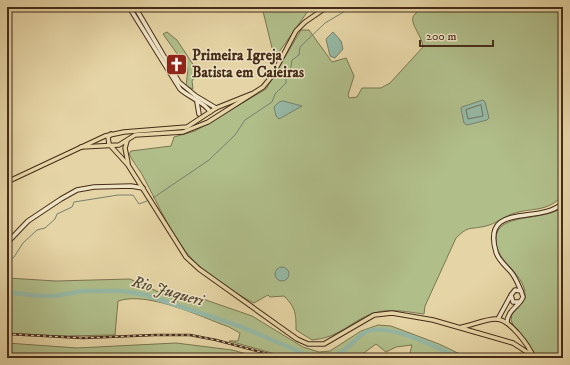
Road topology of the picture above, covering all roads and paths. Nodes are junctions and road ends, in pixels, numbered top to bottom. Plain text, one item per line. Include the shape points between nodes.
1 (129, 7) edge
2 (135, 7) edge
3 (327, 7) edge
4 (256, 92) junction
5 (196, 101) junction
6 (216, 108) junction
7 (210, 112) junction
8 (199, 114) dead end
9 (218, 116) junction
10 (111, 134) junction
11 (128, 140) junction
12 (98, 145) junction
13 (110, 146) junction
14 (81, 147) junction
15 (120, 155) junction
16 (128, 164) junction
17 (7, 182) edge
18 (143, 189) junction
19 (563, 203) edge
20 (7, 243) edge
21 (521, 291) junction
22 (510, 297) junction
23 (520, 302) junction
24 (498, 319) junction
25 (480, 323) junction
26 (506, 323) junction
27 (461, 327) junction
28 (479, 333) junction
29 (520, 337) junction
30 (516, 344) junction
31 (534, 357) edge

1 - 5 street via 171,77 184,93
2 - 6 street via 180,82
3 - 4 main road via 296,31 268,82
4 - 6 main road
4 - 9 main road
5 - 7 street
5 - 8 street
6 - 7 main road
6 - 9 main road via 220,110
7 - 10 main road via 194,124 181,129
9 - 11 main road via 188,131 135,135
10 - 13 main road via 107,139
10 - 14 main road
11 - 13 main road
11 - 16 main road via 125,148
12 - 13 main road
12 - 14 main road
12 - 15 main road
13 - 15 main road
14 - 17 main road
15 - 16 main road
16 - 18 main road
18 - 20 street via 131,186 78,190 28,221
18 - 27 main road via 179,248 192,263 303,342 313,345 324,344 366,319 386,313 420,317
19 - 21 street via 549,212 507,218 498,225 494,241 496,254 517,281
21 - 22 street via 515,290
21 - 23 street via 524,297
22 - 23 street via 513,302
22 - 24 street
23 - 26 street via 509,313
24 - 25 main road
24 - 26 main road
25 - 27 main road
25 - 28 main road
26 - 29 main road
27 - 28 main road
28 - 30 main road
29 - 30 main road
29 - 31 main road
30 - 31 main road

